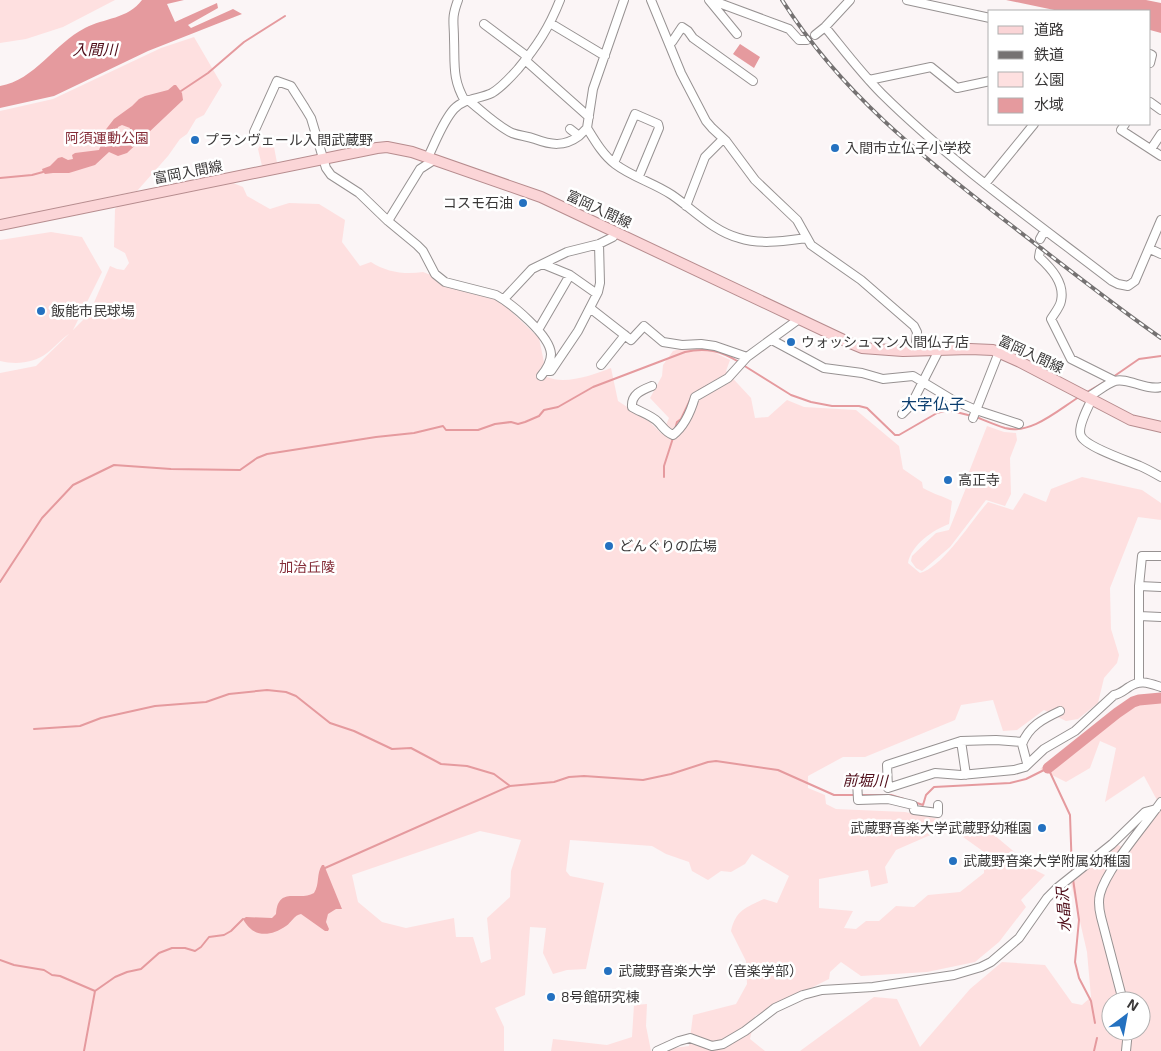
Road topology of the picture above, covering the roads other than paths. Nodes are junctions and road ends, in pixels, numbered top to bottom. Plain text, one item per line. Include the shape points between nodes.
1 (458, 0) edge
2 (560, 0) edge
3 (624, 0) edge
4 (652, 0) edge
5 (710, 0) edge
6 (850, 0) edge
7 (908, 0) edge
8 (988, 18) edge
9 (550, 23) junction
10 (484, 24) dead end
11 (825, 27) junction
12 (737, 34) dead end
13 (815, 34) dead end
14 (807, 40) dead end
15 (669, 42) junction
16 (605, 56) junction
17 (527, 58) junction
18 (869, 80) junction
19 (753, 81) dead end
20 (988, 81) edge
21 (467, 101) junction
22 (589, 117) junction
23 (1033, 125) edge
24 (1124, 125) edge
25 (587, 128) junction
26 (570, 129) dead end
27 (254, 132) dead end
28 (1161, 134) edge
29 (579, 136) junction
30 (723, 139) junction
31 (1151, 149) junction
32 (1161, 156) edge
33 (324, 159) junction
34 (431, 159) junction
35 (614, 163) junction
36 (639, 176) junction
37 (985, 184) junction
38 (686, 206) junction
39 (1161, 220) edge
40 (388, 221) junction
41 (0, 225) edge
42 (1045, 230) junction
43 (616, 232) junction
44 (806, 238) junction
45 (1040, 239) dead end
46 (599, 244) junction
47 (1150, 249) junction
48 (1040, 251) dead end
49 (1161, 254) edge
50 (543, 264) junction
51 (570, 276) junction
52 (597, 294) junction
53 (504, 299) junction
54 (590, 308) junction
55 (799, 319) junction
56 (538, 330) junction
57 (625, 335) junction
58 (772, 340) junction
59 (939, 350) junction
60 (914, 351) junction
61 (999, 352) junction
62 (744, 362) junction
63 (601, 365) dead end
64 (1113, 379) junction
65 (922, 381) junction
66 (652, 386) dead end
67 (1161, 387) edge
68 (1086, 397) junction
69 (902, 414) dead end
70 (974, 415) junction
71 (1019, 424) dead end
72 (1161, 427) edge
73 (1161, 477) edge
74 (1161, 556) edge
75 (1139, 586) junction
76 (1161, 587) edge
77 (1139, 616) junction
78 (1161, 617) edge
79 (1139, 682) junction
80 (1161, 687) edge
81 (1060, 711) dead end
82 (961, 741) junction
83 (1023, 742) junction
84 (1028, 763) junction
85 (966, 774) junction
86 (887, 778) junction
87 (888, 794) junction
88 (1161, 802) edge
89 (938, 804) dead end
90 (1156, 809) junction
91 (1120, 991) edge
92 (657, 1051) edge

1 - 21 street via 453,16 453,61 458,88
2 - 9 street
3 - 16 street
4 - 15 street
5 - 12 street
5 - 14 street via 789,29 799,40
6 - 11 street
7 - 8 street
9 - 16 street
9 - 17 street
10 - 17 street
11 - 13 street
11 - 18 street
15 - 19 street via 682,27
15 - 30 street via 706,121
16 - 22 street via 593,89
17 - 21 street via 497,90
17 - 22 street
18 - 20 street via 931,67 957,88
18 - 37 street via 919,129
21 - 29 street via 520,136 554,145 566,144
21 - 34 street via 449,116
22 - 25 street
23 - 37 street
24 - 31 street via 1121,130
25 - 29 street
25 - 35 street
26 - 29 street
27 - 33 street via 277,81 291,86 311,118
28 - 31 street
30 - 38 street via 705,157
30 - 44 street via 755,180 797,220
31 - 32 street
33 - 34 main road, 富岡入間線 via 387,147
33 - 40 street via 331,175 360,193
33 - 41 main road, 富岡入間線
34 - 40 street via 420,169
34 - 43 main road, 富岡入間線 via 541,197
35 - 36 street
35 - 36 street via 635,114 658,124
36 - 38 street
37 - 42 street
38 - 44 street via 710,224 738,238 776,242
39 - 47 street
40 - 53 street via 417,245 435,274 445,282
42 - 45 street
42 - 47 street via 1112,281 1128,286 1135,281
43 - 46 street
43 - 55 main road, 富岡入間線
44 - 60 street via 817,251 861,280 914,326 917,332
46 - 50 street via 566,252
46 - 52 street via 600,283
47 - 49 street
48 - 64 street via 1039,257 1052,269 1060,286 1062,302 1051,319 1072,359
50 - 51 street
50 - 53 street via 532,269
51 - 52 street
51 - 56 street
52 - 54 street
53 - 56 street
54 - 56 street via 551,371 543,373 551,355
54 - 57 street
55 - 58 street
55 - 60 main road, 富岡入間線 via 862,348
57 - 62 street via 631,340 644,326 663,342 682,346 714,346
57 - 63 street
58 - 62 street
58 - 65 street via 824,368 862,372 883,379 913,376
59 - 60 main road, 富岡入間線
59 - 61 main road, 富岡入間線
59 - 65 street
61 - 68 main road, 富岡入間線
61 - 70 street
62 - 66 street via 728,378 695,397 691,410 675,433 667,433 658,422 632,407 635,396
64 - 67 street via 1142,387
64 - 68 street
65 - 69 street via 911,405
65 - 70 street
68 - 72 main road, 富岡入間線 via 1131,420
68 - 73 street via 1080,433 1083,439
70 - 71 street
74 - 75 street via 1142,556
75 - 76 street
75 - 77 street
77 - 78 street
77 - 79 street
79 - 80 street
79 - 84 street via 1114,695 1075,731 1044,748
81 - 83 street via 1039,722
82 - 83 street
82 - 85 street
82 - 86 street via 887,765
83 - 84 street
84 - 85 street via 1014,770
85 - 87 street via 935,773
86 - 87 street
86 - 87 street via 857,781 858,798
87 - 89 street via 913,805 914,810 938,813
88 - 90 street
90 - 91 street via 1108,877 1100,895 1101,917
90 - 92 street via 1145,812 1112,844 1069,878 1047,898 1019,938 981,967 954,975 873,987 822,990 775,1008 723,1044 712,1046 690,1038

